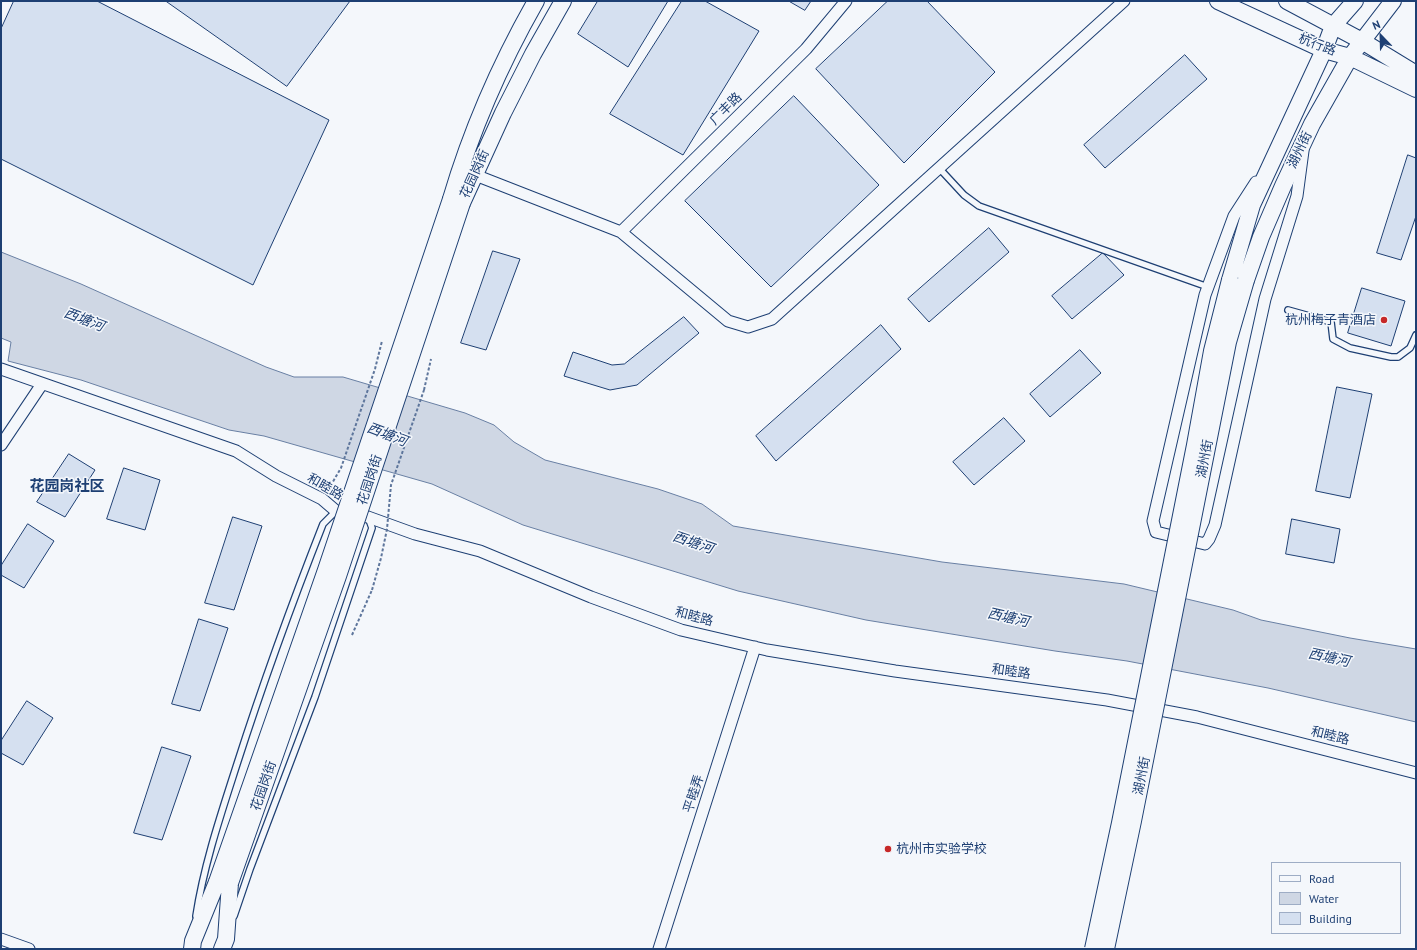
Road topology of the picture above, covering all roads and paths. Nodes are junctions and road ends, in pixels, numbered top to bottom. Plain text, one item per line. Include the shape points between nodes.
1 (536, 1) edge
2 (563, 1) edge
3 (846, 1) edge
4 (1124, 1) edge
5 (1218, 1) edge
6 (1287, 1) edge
7 (1355, 1) edge
8 (1393, 1) edge
9 (1333, 26) junction
10 (1362, 41) junction
11 (1324, 50) junction
12 (1350, 57) junction
13 (1416, 74) edge
14 (1416, 89) edge
15 (1305, 138) junction
16 (1283, 141) junction
17 (939, 168) junction
18 (460, 170) junction
19 (475, 174) junction
20 (456, 201) junction
21 (621, 232) junction
22 (1208, 287) junction
23 (1288, 310) dead end
24 (1416, 335) edge
25 (382, 341) dead end
26 (431, 359) dead end
27 (1, 369) edge
28 (42, 384) junction
29 (1, 445) edge
30 (322, 499) junction
31 (336, 511) junction
32 (368, 517) junction
33 (352, 635) dead end
34 (755, 647) junction
35 (1416, 773) edge
36 (224, 882) junction
37 (1, 939) edge
38 (224, 944) edge
39 (192, 945) edge
40 (29, 949) edge
41 (659, 949) edge
42 (1093, 949) edge
43 (1106, 949) edge

1 - 18 main road, 花园岗街 via 516,36 481,111
2 - 19 main road, 花园岗街 via 506,106
3 - 21 street, 广丰路 via 806,49
4 - 17 street
5 - 11 main road, 杭行路
6 - 9 main road, 杭行路
7 - 9 main road, 湖州街
8 - 10 main road, 湖州街
9 - 10 main road, 杭行路
9 - 11 main road, 湖州街
10 - 12 main road, 湖州街
10 - 13 main road, 杭行路
11 - 12 main road, 杭行路
11 - 16 main road, 湖州街
12 - 14 main road, 杭行路
12 - 15 main road, 湖州街
15 - 22 street via 1297,196 1265,299 1215,525 1210,539 1205,544 1156,532 1153,521
15 - 43 main road, 湖州街, bridge via 1261,237 1228,342
16 - 22 street via 1234,216
16 - 42 main road, 湖州街, bridge via 1252,205 1212,351
17 - 21 street via 772,319 748,327 728,321
17 - 22 lane via 964,195 979,206
18 - 19 street
18 - 20 main road, 花园岗街
19 - 20 main road, 花园岗街
19 - 21 street
20 - 36 main road, 花园岗街, bridge via 338,576
23 - 24 lane via 1331,322 1332,339 1350,348 1391,357 1398,357 1410,348
25 - 30 path via 341,468
26 - 33 path, bridge via 424,390 391,485 387,529 372,590
27 - 28 street, 和睦路
28 - 29 street
28 - 30 street, 和睦路 via 236,452
30 - 31 street, 和睦路
31 - 32 street, 和睦路
31 - 39 lane via 323,524 256,706 212,842 199,895
32 - 34 street, 和睦路 via 415,534 480,551 591,597 681,630
32 - 38 lane via 372,528 315,697
34 - 35 street, 和睦路 via 895,671 1107,700 1197,717
34 - 41 street, 平睦弄
36 - 38 main road, 花园岗街
36 - 39 main road, 花园岗街
37 - 40 street

